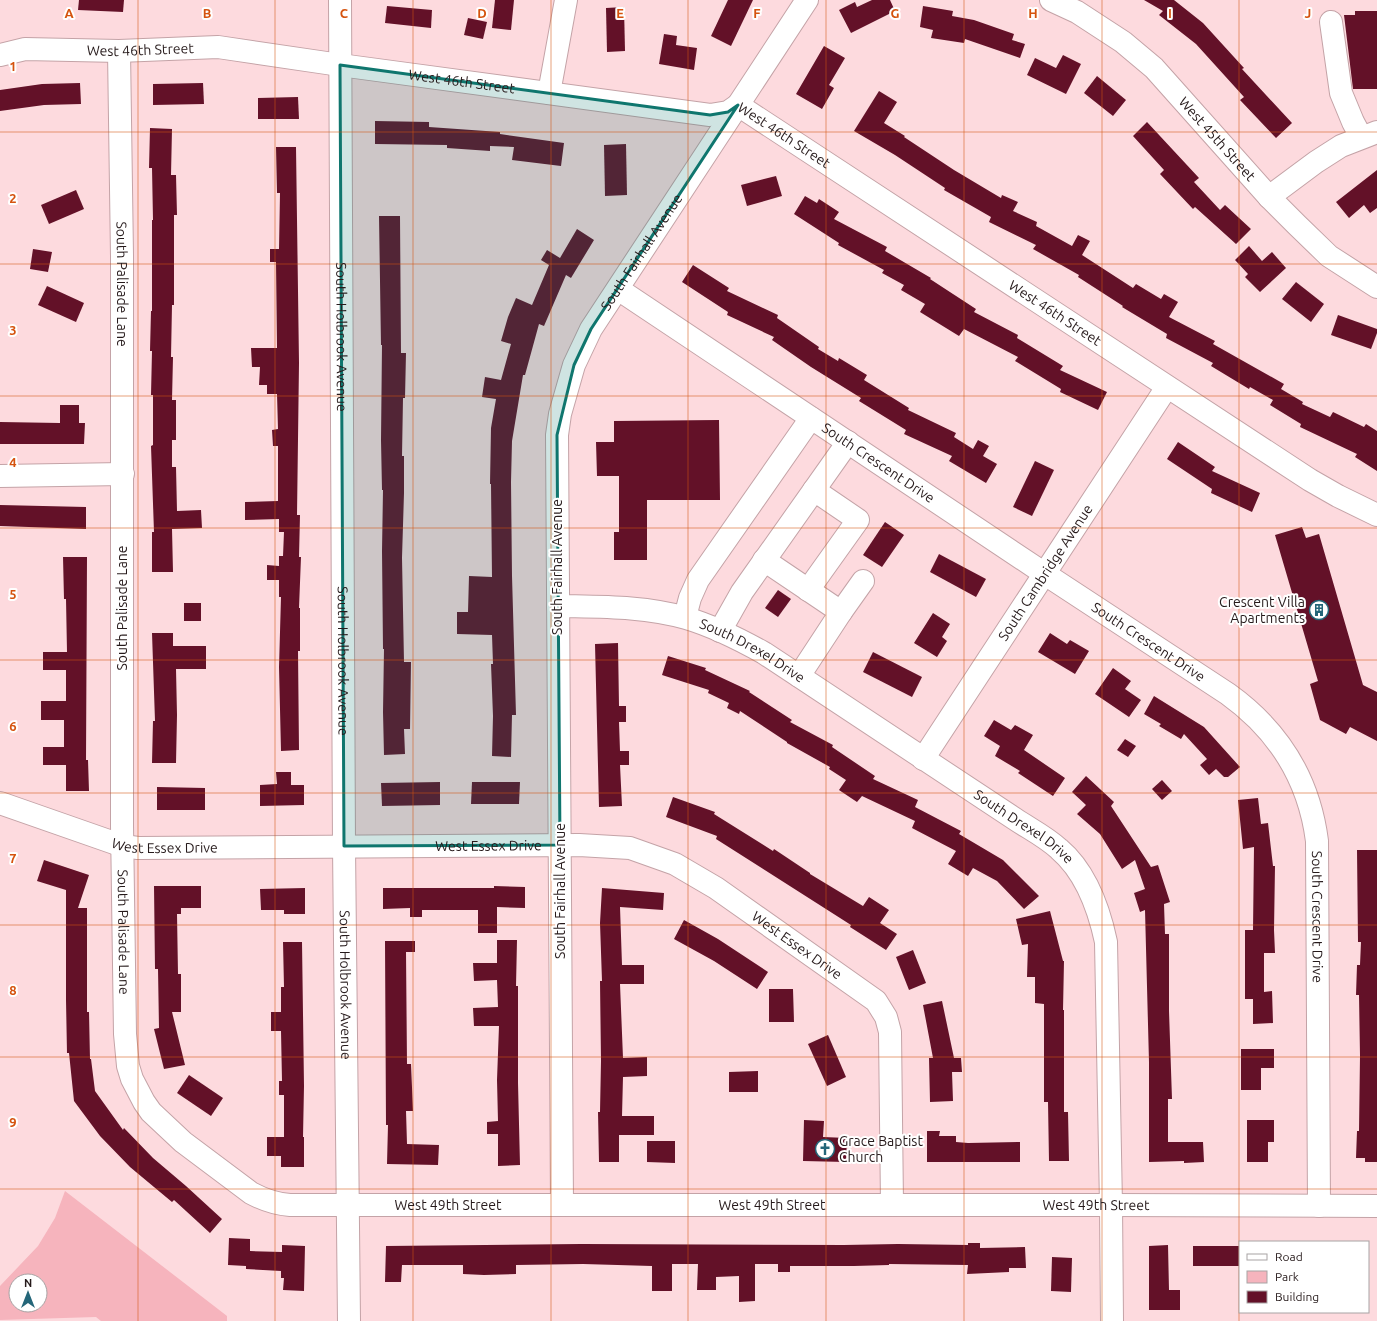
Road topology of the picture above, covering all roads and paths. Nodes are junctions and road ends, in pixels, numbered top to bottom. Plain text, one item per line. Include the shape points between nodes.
1 (340, 0) edge
2 (566, 0) edge
3 (807, 0) edge
4 (1051, 0) edge
5 (1331, 22) dead end
6 (119, 51) junction
7 (0, 55) edge
8 (340, 65) junction
9 (549, 93) junction
10 (738, 105) junction
11 (1369, 134) edge
12 (1269, 197) junction
13 (1377, 287) edge
14 (618, 289) junction
15 (1167, 387) junction
16 (811, 418) junction
17 (848, 442) junction
18 (123, 474) junction
19 (0, 476) edge
20 (814, 490) junction
21 (1377, 515) edge
22 (764, 560) junction
23 (1045, 574) junction
24 (863, 581) dead end
25 (808, 590) junction
26 (558, 606) junction
27 (841, 612) junction
28 (685, 618) junction
29 (720, 631) junction
30 (799, 676) junction
31 (923, 759) junction
32 (0, 803) edge
33 (560, 845) junction
34 (123, 846) junction
35 (344, 846) junction
36 (186, 1144) joint
37 (347, 1205) junction
38 (562, 1205) junction
39 (892, 1205) junction
40 (1111, 1205) junction
41 (1319, 1206) junction
42 (1377, 1206) edge
43 (349, 1321) edge
44 (1112, 1321) edge

1 - 8 street, South Holbrook Avenue
2 - 9 street
3 - 10 street, South Fairhall Avenue
4 - 12 street, West 45th Street via 1077,12 1123,42 1154,68
5 - 11 street via 1341,93 1352,122
6 - 7 street, West 46th Street via 25,49
6 - 8 street, West 46th Street via 218,47
6 - 18 street, South Palisade Lane
8 - 9 street, West 46th Street
8 - 35 street, South Holbrook Avenue
9 - 10 street, West 46th Street via 710,115 728,112
10 - 14 street, South Fairhall Avenue
10 - 15 street, West 46th Street
11 - 12 street via 1341,146
12 - 13 street, West 45th Street via 1329,256
14 - 16 street, South Crescent Drive
14 - 26 street, South Fairhall Avenue via 591,329 574,365 560,414 557,435
15 - 21 street, West 46th Street via 1310,480
15 - 23 street, South Cambridge Avenue
16 - 17 street, South Crescent Drive
16 - 28 street via 698,580
17 - 20 street
17 - 23 street, South Crescent Drive
18 - 19 street
18 - 34 street, South Palisade Lane
20 - 22 street
20 - 25 street via 858,520
22 - 25 street
22 - 29 street
23 - 31 street, South Cambridge Avenue
23 - 41 street, South Crescent Drive via 1242,704 1277,740 1295,768 1306,795 1317,841
24 - 27 street
25 - 27 street
26 - 28 street, South Drexel Drive via 622,607
26 - 33 street, South Fairhall Avenue
27 - 30 street
28 - 29 street, South Drexel Drive
29 - 30 street, South Drexel Drive via 764,652
30 - 31 street, South Drexel Drive
31 - 40 street, South Drexel Drive via 1061,850 1074,864 1098,911 1106,942
32 - 34 street, West Essex Drive
33 - 35 street, West Essex Drive
33 - 38 street, South Fairhall Avenue
33 - 39 street, West Essex Drive via 630,848 675,864 716,888 876,1001 886,1017 890,1032
34 - 35 street, West Essex Drive
34 - 36 street, South Palisade Lane via 125,1034 128,1066 132,1079 151,1112
35 - 37 street, South Holbrook Avenue
36 - 37 street, West 49th Street via 263,1200 290,1205
37 - 38 street, West 49th Street
37 - 43 street, South Holbrook Avenue
38 - 39 street, West 49th Street
39 - 40 street, West 49th Street
40 - 41 street, West 49th Street
40 - 44 street, South Drexel Drive
41 - 42 street, West 49th Street

